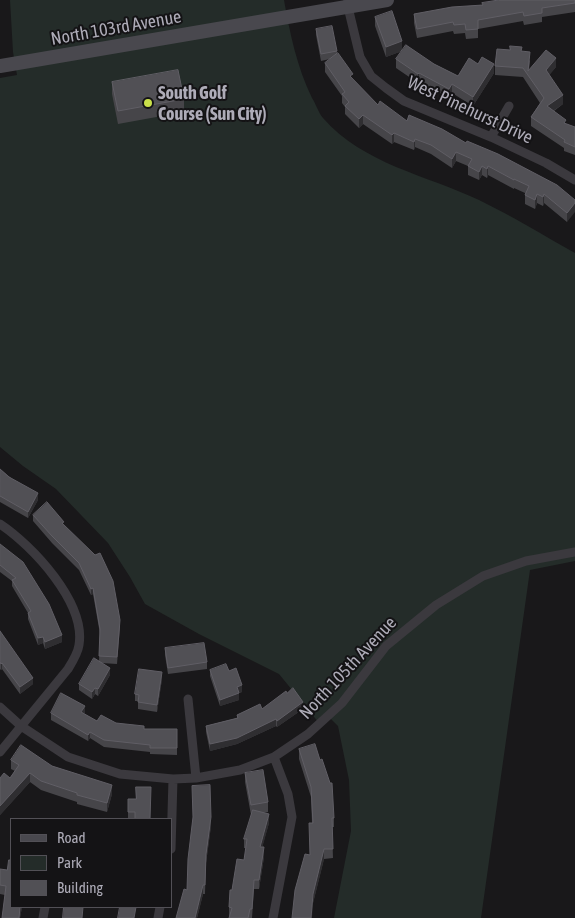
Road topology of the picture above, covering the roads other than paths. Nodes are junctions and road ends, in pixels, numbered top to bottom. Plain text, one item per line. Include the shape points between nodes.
1 (387, 0) edge
2 (347, 3) edge
3 (0, 66) edge
4 (508, 106) dead end
5 (491, 137) junction
6 (575, 180) edge
7 (0, 524) edge
8 (575, 552) edge
9 (188, 699) dead end
10 (0, 707) edge
11 (21, 726) junction
12 (0, 752) edge
13 (274, 756) junction
14 (196, 778) junction
15 (173, 779) junction
16 (172, 818) edge
17 (273, 918) edge

1 - 2 street, North 103rd Avenue
2 - 3 street, North 103rd Avenue
2 - 5 street, West Pinehurst Drive via 360,57 371,76 404,101
4 - 5 street
5 - 6 street, West Pinehurst Drive
7 - 11 street via 22,542 60,584 74,608 80,633 75,658
8 - 13 street, North 105th Avenue via 526,561 483,576 436,604 386,646 342,703 308,734
9 - 14 street
10 - 11 street, North 105th Avenue
11 - 12 street
11 - 15 street, North 105th Avenue via 68,757 120,774
13 - 14 street, North 105th Avenue via 240,770
13 - 17 street via 288,794 292,817
14 - 15 street, North 105th Avenue
15 - 16 street

